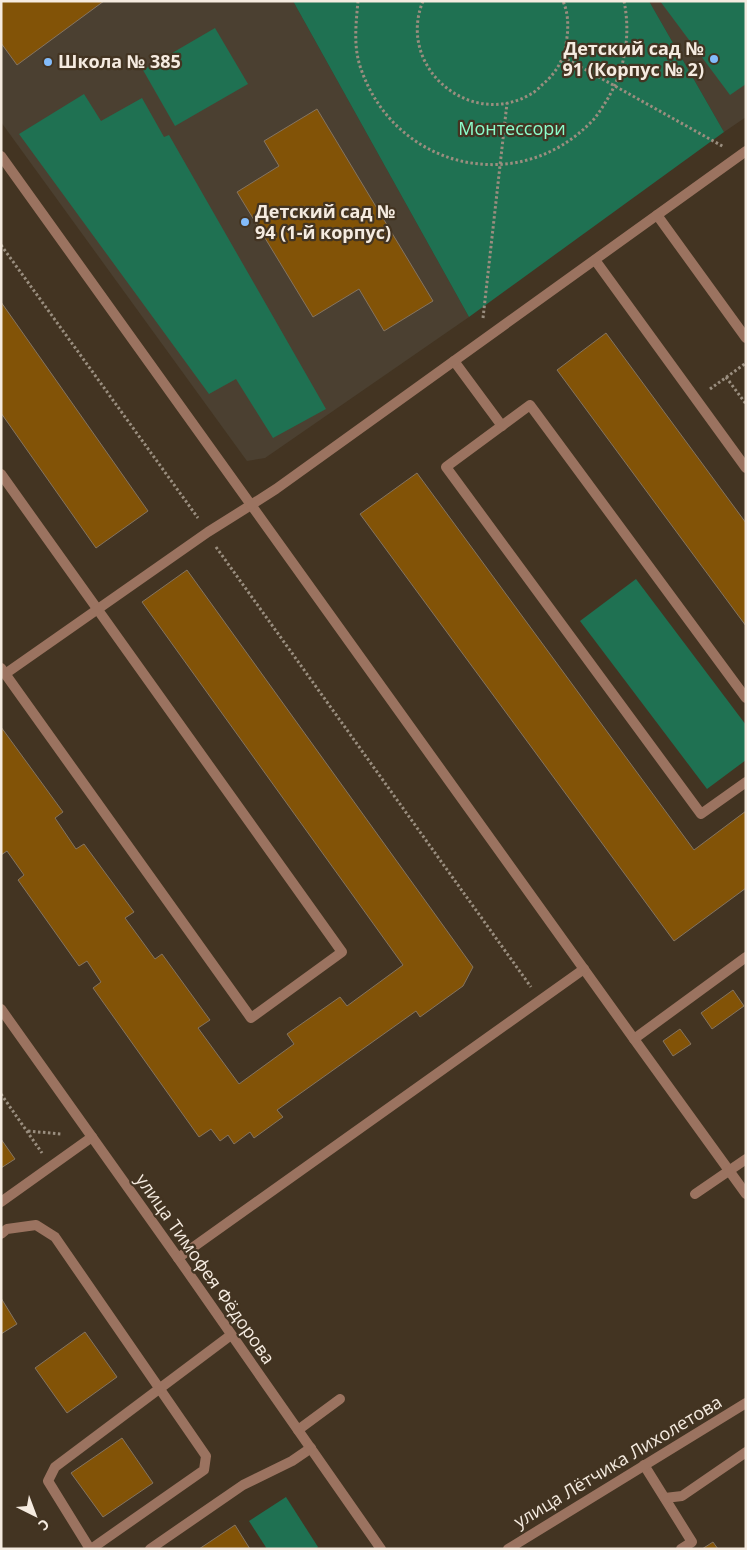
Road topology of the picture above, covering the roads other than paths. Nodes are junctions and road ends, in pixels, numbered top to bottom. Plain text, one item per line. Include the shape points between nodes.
1 (746, 151) edge
2 (1, 156) edge
3 (657, 215) junction
4 (595, 260) junction
5 (746, 338) edge
6 (454, 361) junction
7 (502, 426) junction
8 (746, 468) edge
9 (1, 474) edge
10 (251, 505) junction
11 (97, 609) junction
12 (3, 671) edge
13 (746, 698) edge
14 (746, 782) edge
15 (746, 958) edge
16 (584, 969) junction
17 (1, 1009) edge
18 (634, 1039) junction
19 (92, 1137) junction
20 (746, 1159) edge
21 (729, 1170) junction
22 (694, 1194) dead end
23 (746, 1194) edge
24 (1, 1202) edge
25 (1, 1234) edge
26 (178, 1258) junction
27 (232, 1335) junction
28 (159, 1389) junction
29 (340, 1399) dead end
30 (746, 1404) edge
31 (298, 1430) junction
32 (311, 1448) junction
33 (746, 1452) edge
34 (644, 1465) junction
35 (665, 1498) junction
36 (91, 1549) edge
37 (150, 1549) edge
38 (381, 1549) edge
39 (508, 1549) edge
40 (681, 1549) edge

1 - 3 street
2 - 10 street
3 - 4 street
3 - 5 street
4 - 6 street
4 - 8 street
6 - 7 street
6 - 10 street
7 - 13 street via 530,405
7 - 14 street via 446,467 701,814
9 - 11 street
10 - 11 street
10 - 16 street
11 - 12 street
11 - 12 street via 342,952 250,1018
15 - 18 street
16 - 18 street
16 - 26 street
17 - 19 street, улица Тимофея Фёдорова
18 - 21 street
19 - 24 street
19 - 26 street, улица Тимофея Фёдорова
20 - 21 street
21 - 22 street
21 - 23 street
25 - 28 street via 7,1229 36,1225 55,1237
26 - 27 street, улица Тимофея Фёдорова
27 - 28 street
27 - 31 street, улица Тимофея Фёдорова
28 - 36 street via 55,1467 48,1481
28 - 36 street via 206,1456 204,1470
29 - 31 street
30 - 34 street, улица Лётчика Лихолетова
31 - 32 street, улица Тимофея Фёдорова
32 - 37 street via 243,1485
32 - 38 street, улица Тимофея Фёдорова
33 - 35 street via 682,1496
34 - 35 street
34 - 39 street, улица Лётчика Лихолетова
35 - 40 street via 692,1542

